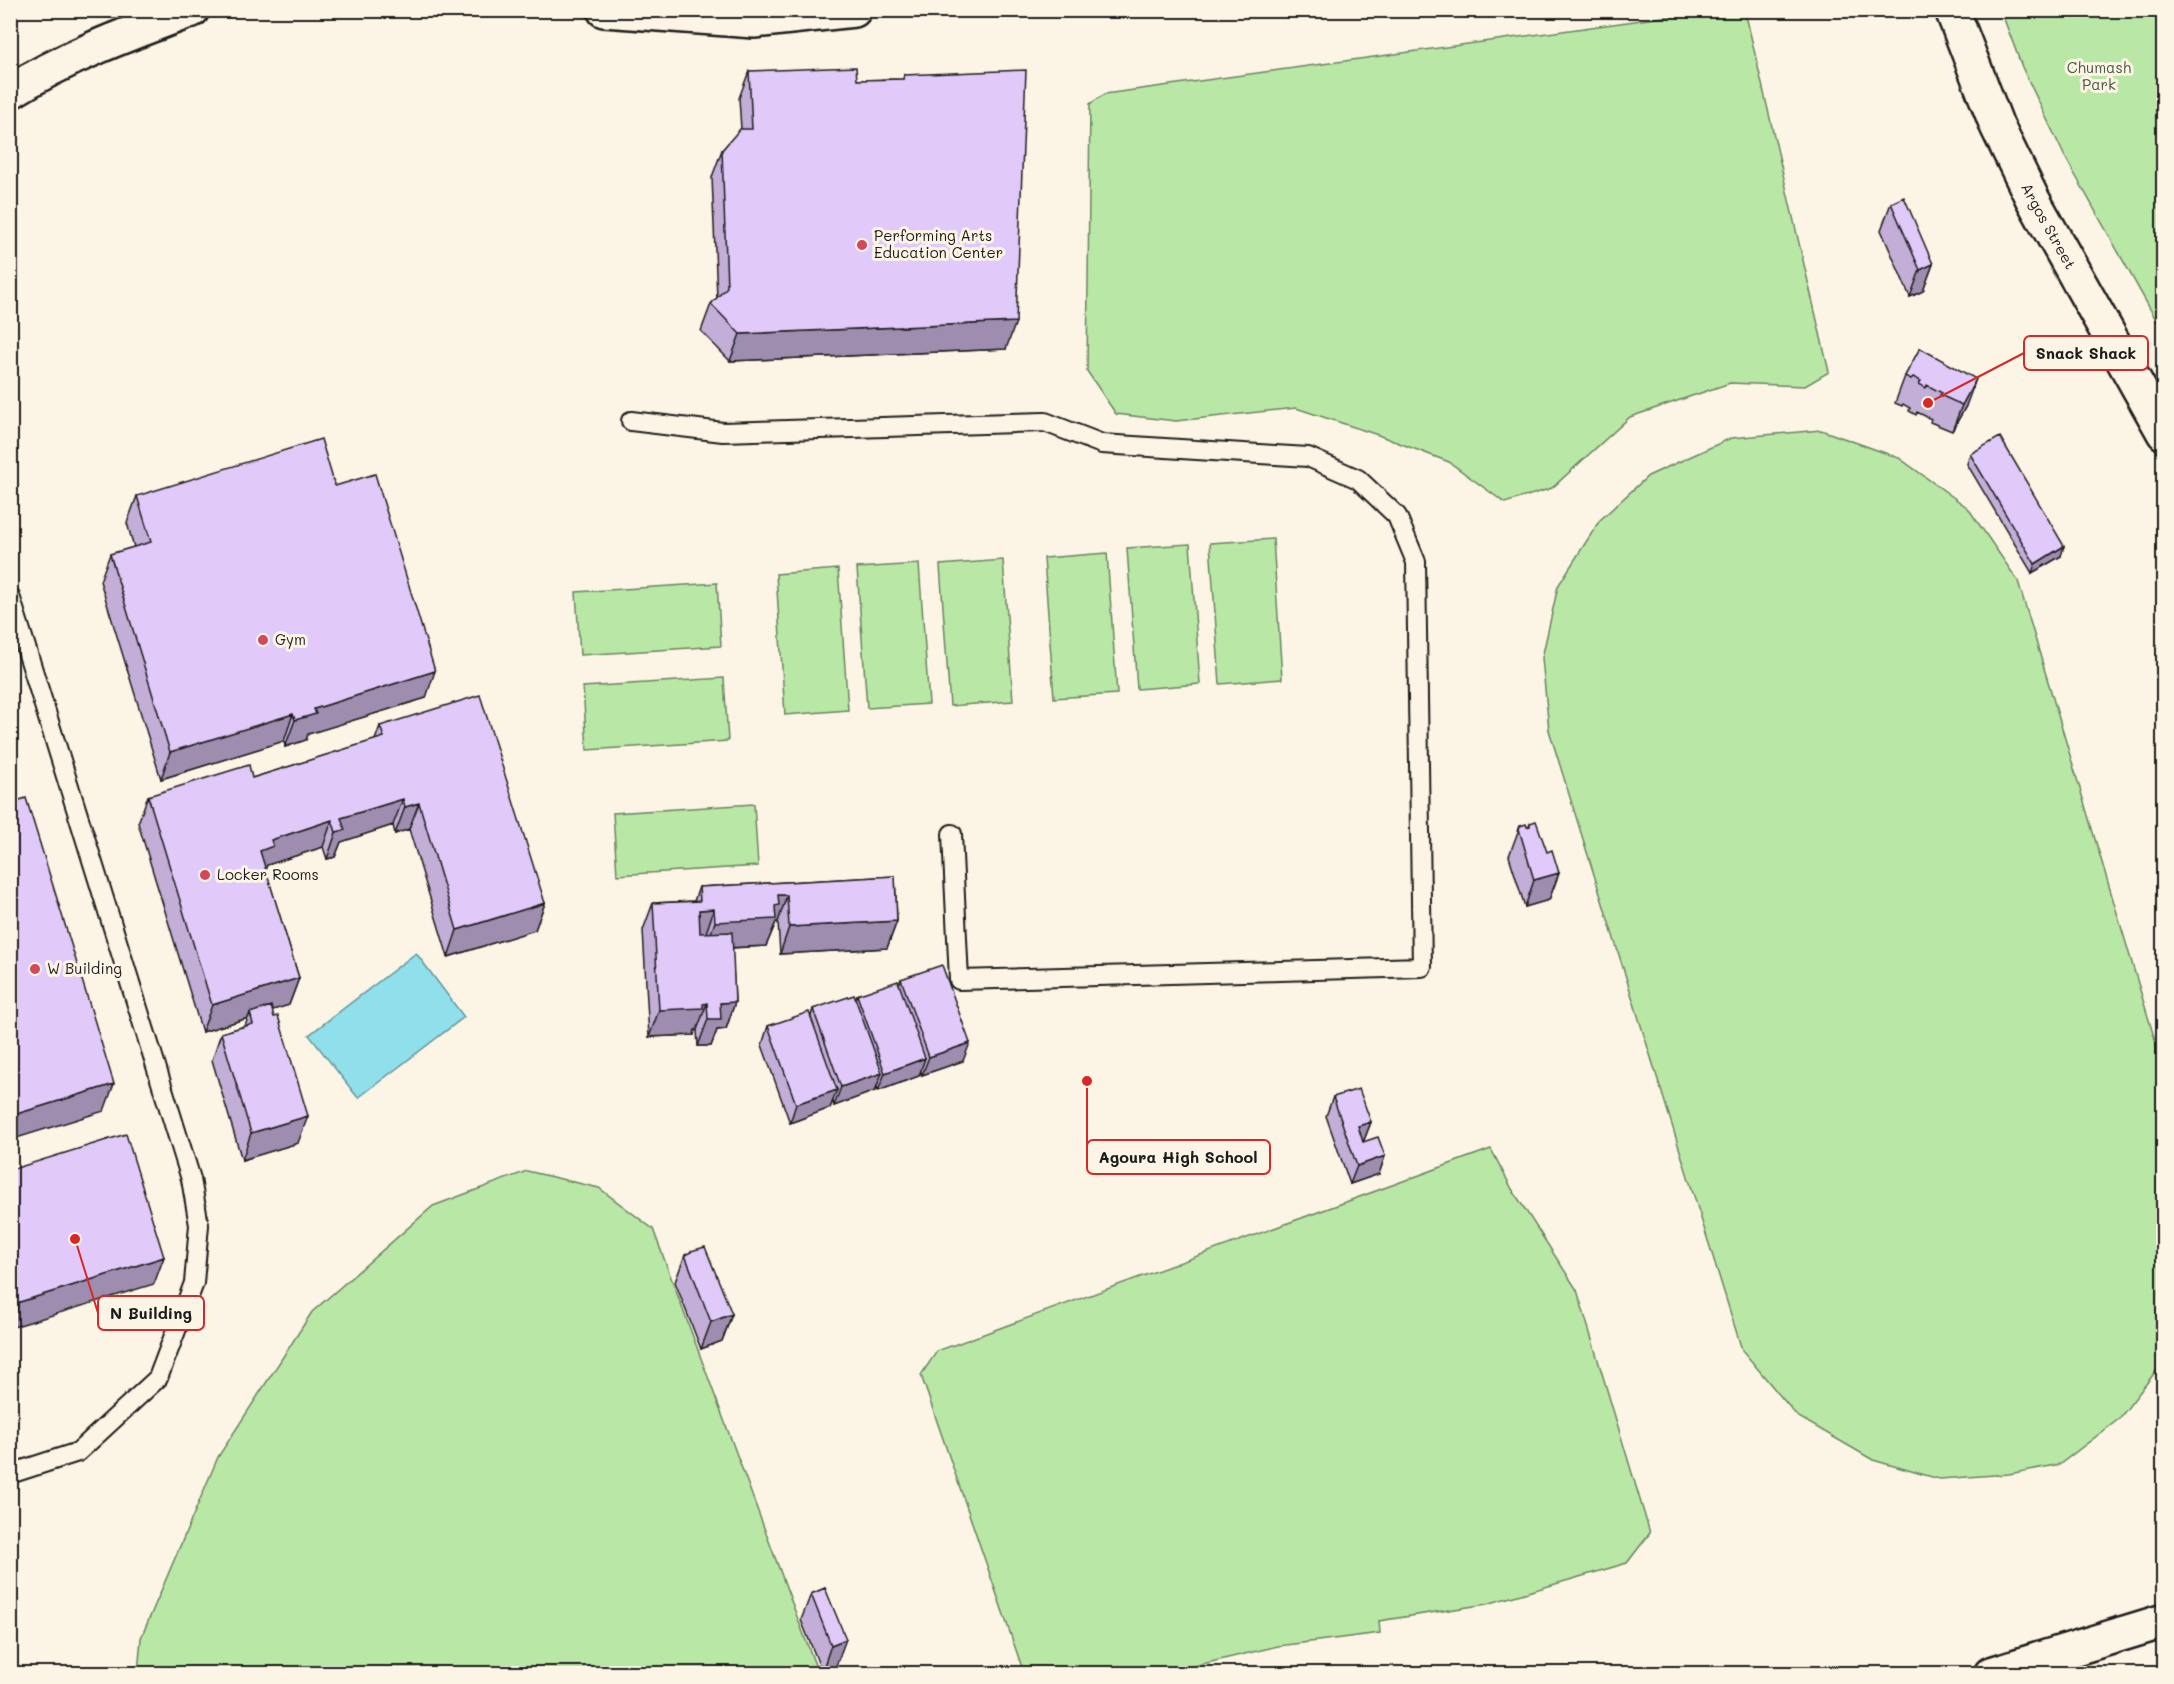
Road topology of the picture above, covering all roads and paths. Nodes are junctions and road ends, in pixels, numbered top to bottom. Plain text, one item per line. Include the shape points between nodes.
1 (192, 10) edge
2 (604, 10) edge
3 (854, 10) edge
4 (1952, 10) edge
5 (10, 92) edge
6 (631, 421) dead end
7 (2163, 433) edge
8 (10, 596) edge
9 (952, 834) dead end
10 (10, 1474) edge
11 (2163, 1621) edge
12 (1991, 1674) edge

1 - 5 street via 121,36
2 - 3 street via 754,21
4 - 7 street, Argos Street via 1997,126 2032,198
6 - 9 lane via 723,432 1045,422 1102,444 1308,457 1358,479 1396,516 1416,562 1422,967 960,980
8 - 10 lane via 191,1179 199,1225 194,1283 158,1378 78,1452
11 - 12 street

